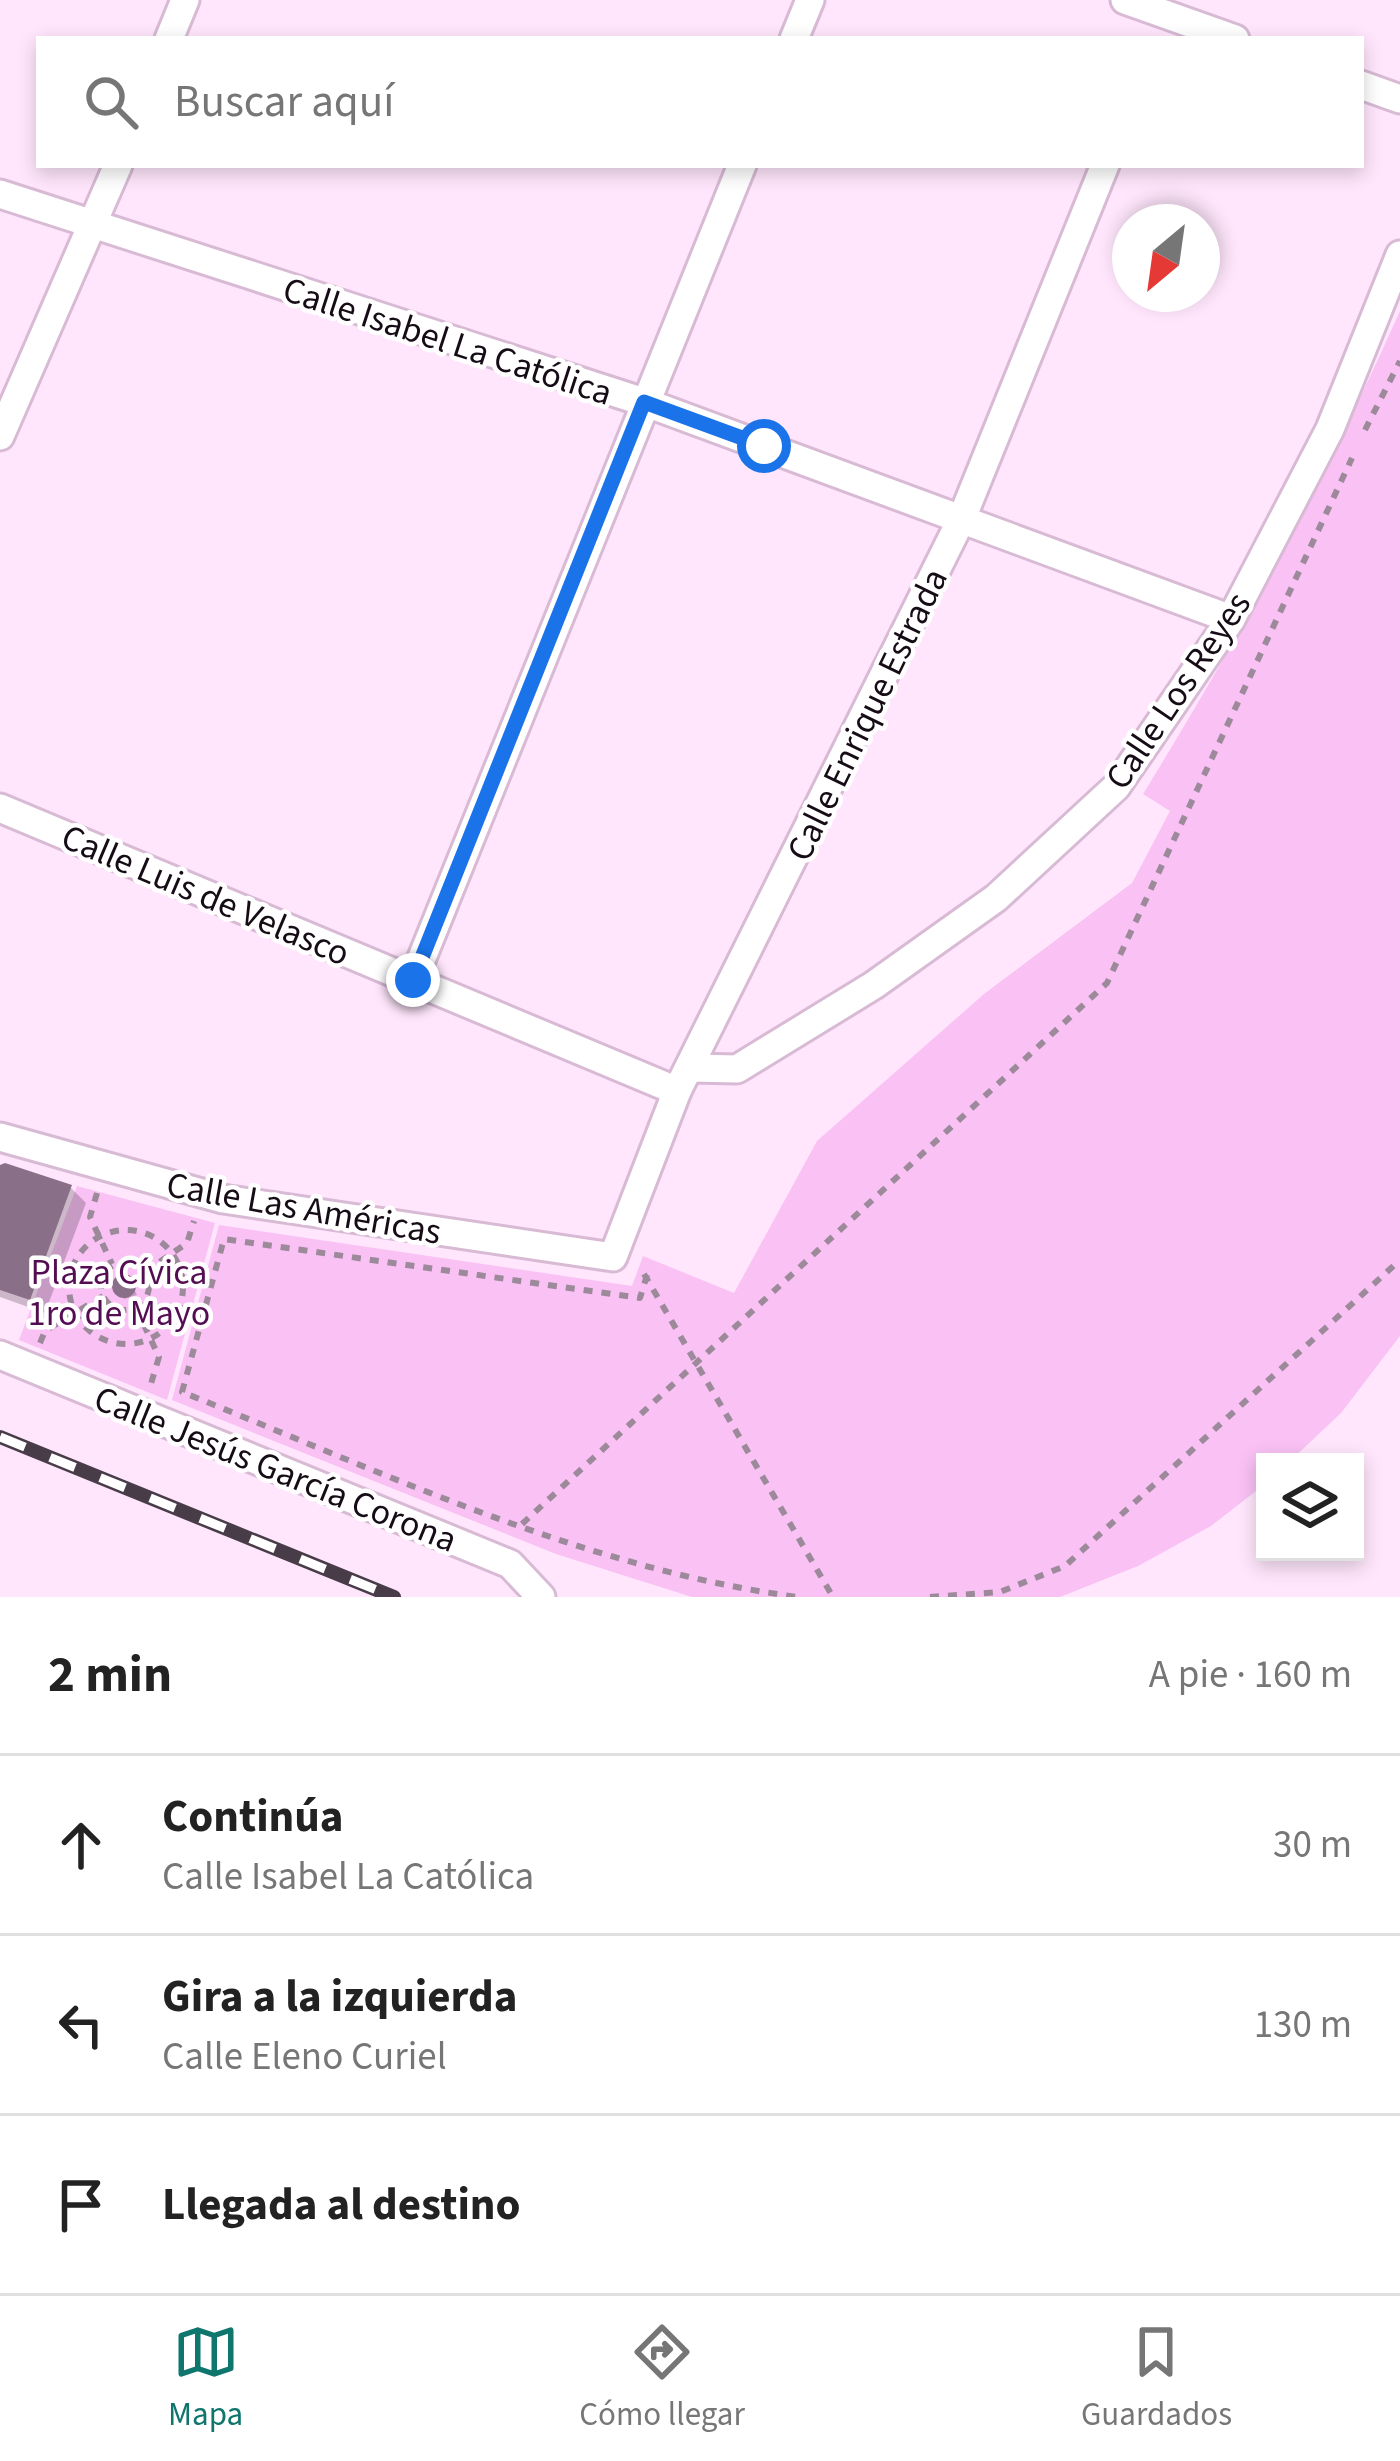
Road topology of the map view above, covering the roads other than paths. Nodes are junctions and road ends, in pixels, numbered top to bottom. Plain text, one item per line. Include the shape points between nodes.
1 (185, 0) edge
2 (810, 0) edge
3 (1125, 0) edge
4 (1161, 27) edge
5 (171, 36) edge
6 (795, 36) edge
7 (1216, 36) edge
8 (1364, 86) edge
9 (1400, 99) edge
10 (117, 168) edge
11 (741, 168) edge
12 (1105, 168) edge
13 (0, 194) edge
14 (93, 226) junction
15 (1400, 255) edge
16 (644, 402) junction
17 (0, 436) edge
18 (962, 518) junction
19 (1231, 620) junction
20 (0, 808) edge
21 (413, 980) junction
22 (684, 1080) junction
23 (0, 1136) edge
24 (613, 1257) joint
25 (0, 1355) edge
26 (541, 1597) edge

1 - 5 street
2 - 6 street
3 - 4 street
4 - 7 street
8 - 9 street
10 - 14 street
11 - 16 street
12 - 18 street, Calle Enrique Estrada
13 - 14 street, Calle Isabel La Católica
14 - 16 street, Calle Isabel La Católica
14 - 17 street
15 - 19 street, Calle Los Reyes via 1330,428
16 - 18 street, Calle Isabel La Católica
16 - 21 street
18 - 19 street, Calle Isabel La Católica
18 - 22 street, Calle Enrique Estrada
19 - 22 street, Calle Los Reyes via 1116,788 996,898 737,1069
20 - 21 street, Calle Luis de Velasco
21 - 22 street, Calle Luis de Velasco
22 - 24 street, Calle Enrique Estrada
23 - 24 street, Calle Las Américas via 223,1199
25 - 26 street, Calle Jesús García Corona via 510,1564

